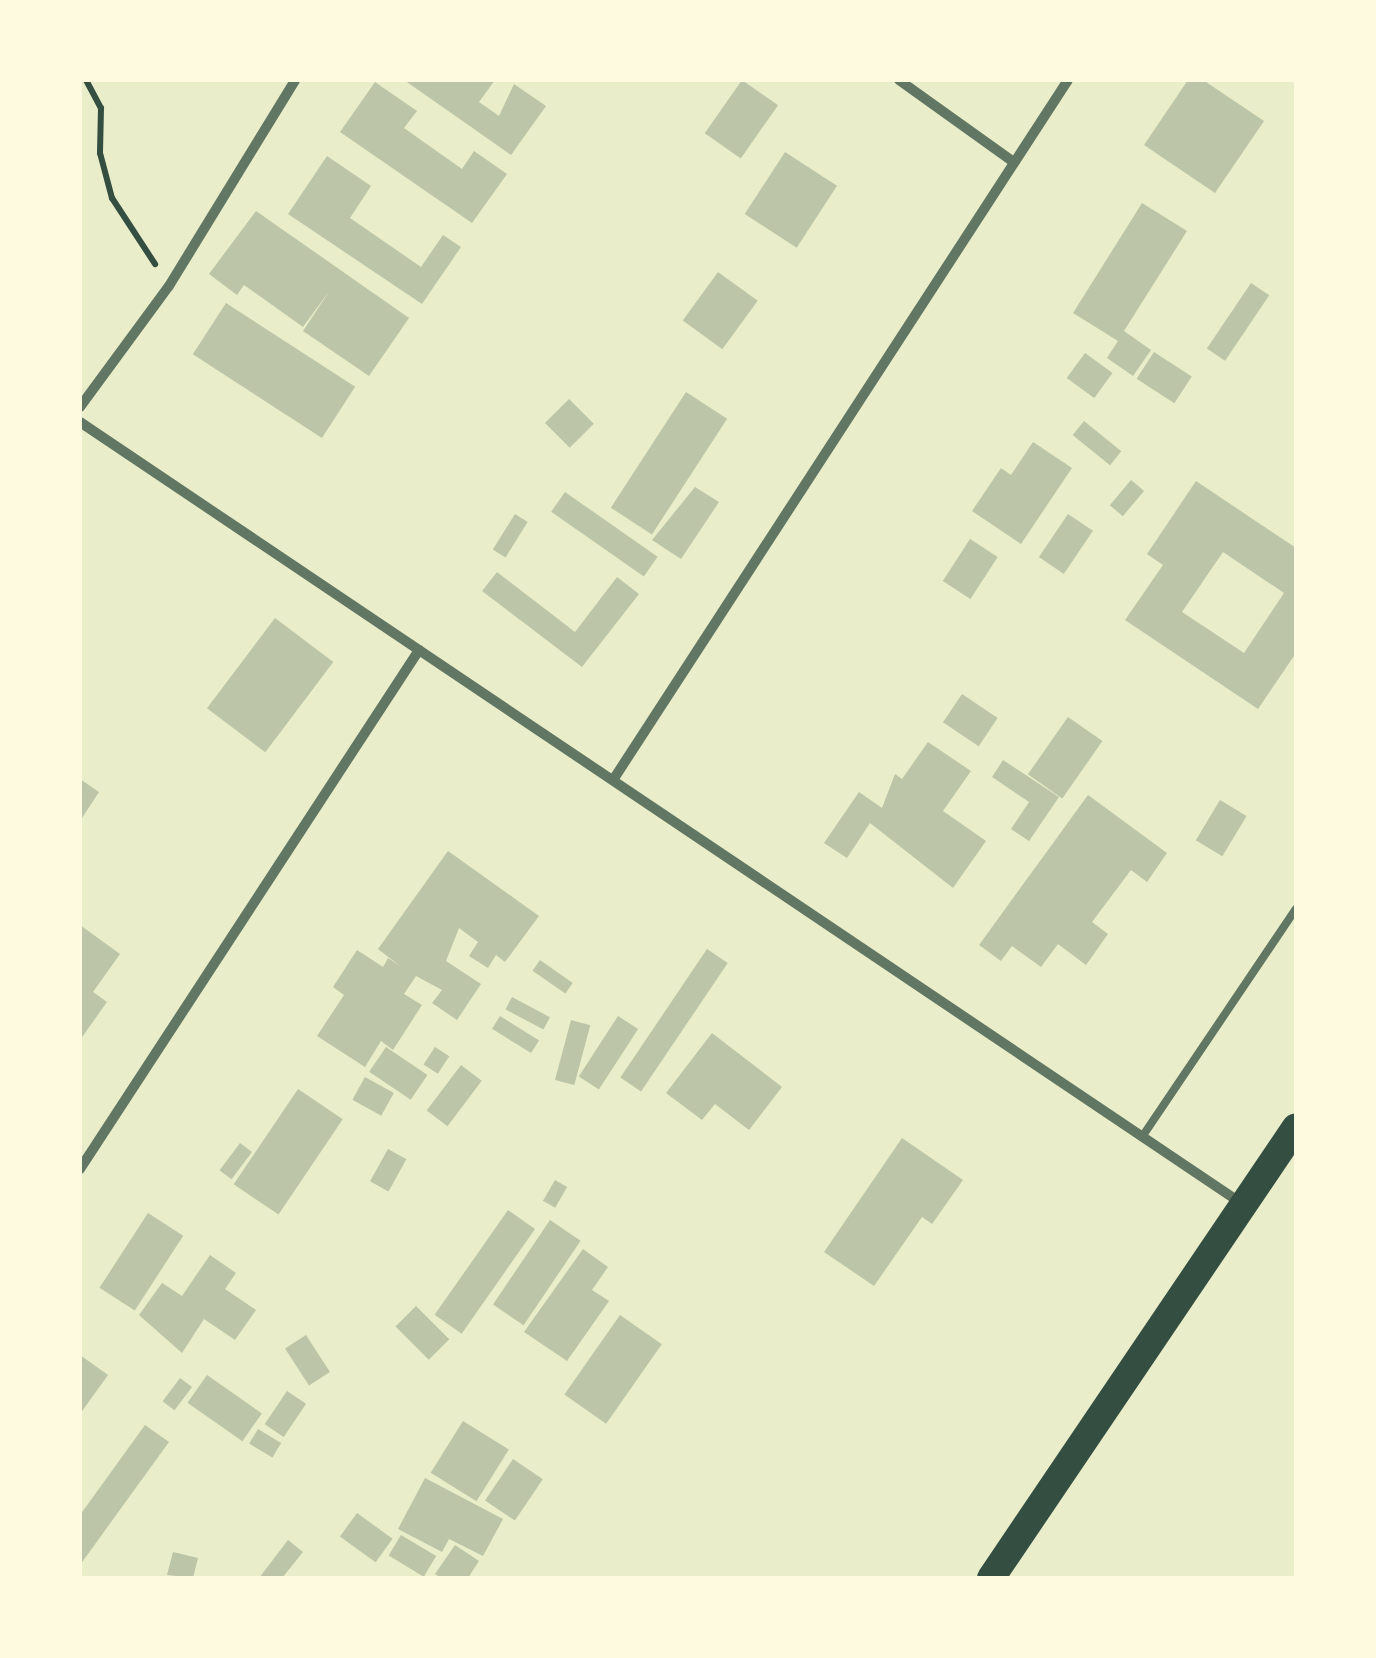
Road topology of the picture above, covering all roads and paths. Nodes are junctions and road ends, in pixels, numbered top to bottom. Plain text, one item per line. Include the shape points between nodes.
1 (86, 80) edge
2 (295, 80) edge
3 (898, 80) edge
4 (1068, 80) edge
5 (1012, 161) junction
6 (170, 286) junction
7 (80, 407) edge
8 (80, 422) edge
9 (419, 650) junction
10 (616, 777) junction
11 (1296, 909) edge
12 (1296, 1127) edge
13 (1142, 1137) junction
14 (80, 1168) edge
15 (1244, 1206) junction
16 (991, 1578) edge

1 - 6 path via 100,108 100,153 112,198
2 - 6 street
3 - 5 street
4 - 5 street
5 - 10 street
6 - 7 street
8 - 9 street
9 - 10 street
9 - 14 street
10 - 13 street
11 - 13 lane
12 - 15 highway
13 - 15 street
15 - 16 highway

